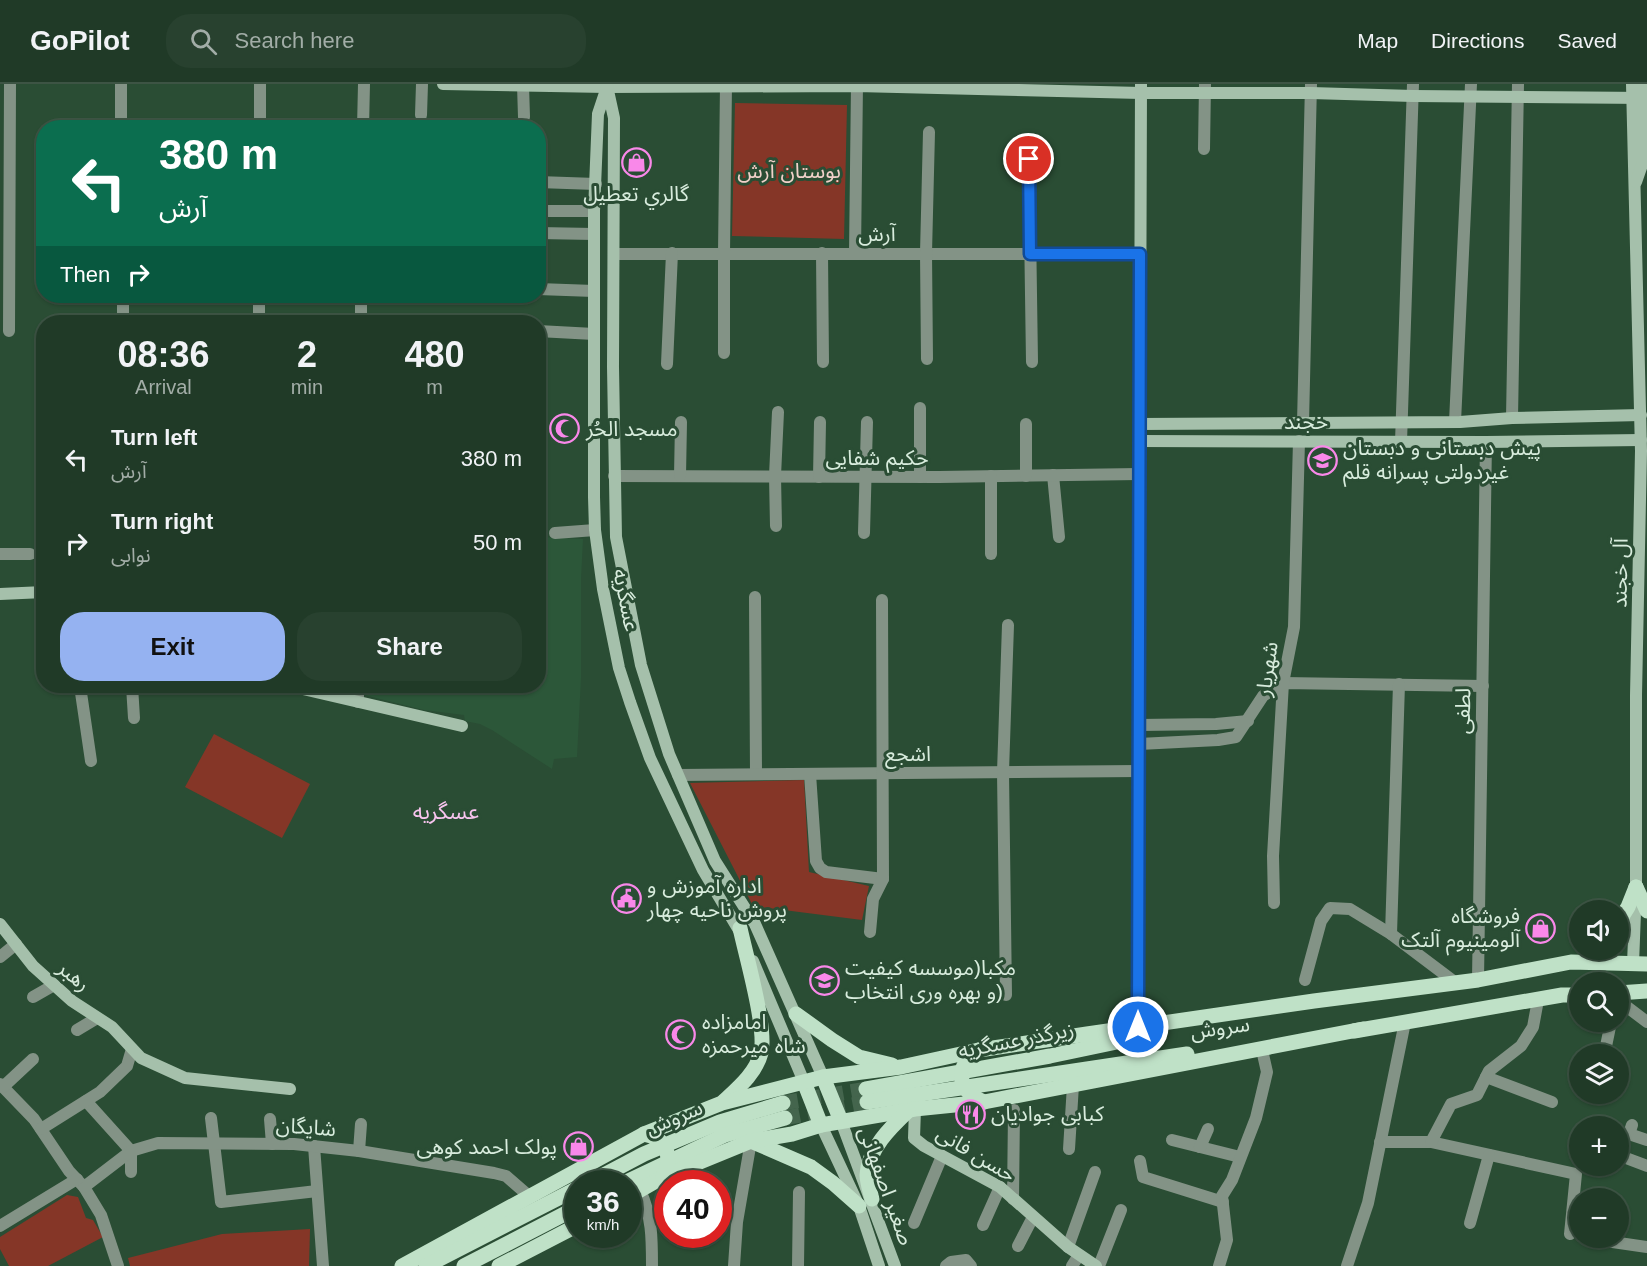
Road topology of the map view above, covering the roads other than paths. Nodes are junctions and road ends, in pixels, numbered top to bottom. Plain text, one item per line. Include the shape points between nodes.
1 (10, 84) edge
2 (121, 84) edge
3 (260, 84) edge
4 (364, 84) edge
5 (422, 84) edge
6 (443, 84) edge
7 (1632, 84) edge
8 (1643, 84) edge
9 (523, 85) edge
10 (607, 85) edge
11 (726, 85) edge
12 (745, 85) edge
13 (857, 85) edge
14 (884, 85) edge
15 (1141, 88) edge
16 (1205, 88) edge
17 (1311, 88) edge
18 (1413, 90) edge
19 (1471, 90) edge
20 (1518, 90) edge
21 (1641, 98) edge
22 (421, 115) dead end
23 (524, 117) dead end
24 (121, 120) edge
25 (260, 120) edge
26 (363, 120) edge
27 (929, 132) dead end
28 (1204, 149) dead end
29 (1029, 159) dead end
30 (546, 182) edge
31 (1641, 183) edge
32 (596, 184) junction
33 (546, 210) edge
34 (594, 211) junction
35 (546, 232) edge
36 (594, 234) junction
37 (672, 253) junction
38 (724, 253) junction
39 (822, 253) junction
40 (855, 253) junction
41 (926, 253) junction
42 (614, 254) junction
43 (1030, 254) junction
44 (1140, 254) junction
45 (546, 289) edge
46 (594, 291) junction
47 (9, 331) dead end
48 (546, 331) edge
49 (594, 334) junction
50 (724, 352) dead end
51 (927, 359) dead end
52 (824, 362) dead end
53 (1032, 362) dead end
54 (667, 364) dead end
55 (920, 408) dead end
56 (778, 412) dead end
57 (1641, 415) junction
58 (1615, 416) junction
59 (1512, 418) junction
60 (681, 422) dead end
61 (820, 422) dead end
62 (867, 422) dead end
63 (1455, 422) junction
64 (1303, 423) junction
65 (1401, 423) junction
66 (1026, 424) dead end
67 (1139, 424) junction
68 (1161, 424) junction
69 (1140, 441) junction
70 (1299, 441) junction
71 (1616, 441) junction
72 (1163, 442) junction
73 (1401, 442) junction
74 (1486, 442) junction
75 (1643, 448) edge
76 (1139, 474) junction
77 (614, 476) junction
78 (680, 476) junction
79 (775, 476) junction
80 (992, 476) junction
81 (1026, 476) junction
82 (1053, 476) junction
83 (819, 477) junction
84 (866, 477) junction
85 (920, 477) junction
86 (777, 526) dead end
87 (595, 530) junction
88 (555, 533) dead end
89 (864, 533) dead end
90 (1059, 537) dead end
91 (1644, 551) edge
92 (0, 554) edge
93 (30, 554) dead end
94 (991, 554) dead end
95 (36, 592) edge
96 (0, 594) edge
97 (1643, 596) edge
98 (755, 597) dead end
99 (882, 600) dead end
100 (1008, 625) dead end
101 (1642, 642) edge
102 (1283, 683) junction
103 (1399, 684) junction
104 (1483, 686) junction
105 (81, 693) edge
106 (132, 693) edge
107 (320, 693) edge
108 (358, 693) edge
109 (1641, 697) edge
110 (358, 702) junction
111 (134, 718) dead end
112 (1248, 721) junction
113 (1139, 725) junction
114 (462, 726) dead end
115 (1139, 744) junction
116 (91, 761) dead end
117 (1139, 771) junction
118 (1003, 772) junction
119 (882, 773) junction
120 (756, 774) junction
121 (810, 774) junction
122 (678, 775) junction
123 (883, 879) junction
124 (1636, 887) junction
125 (1274, 903) dead end
126 (1629, 904) edge
127 (1647, 911) edge
128 (0, 924) edge
129 (740, 928) junction
130 (870, 932) dead end
131 (1391, 934) junction
132 (16, 944) junction
133 (0, 957) edge
134 (1574, 960) edge
135 (1571, 962) junction
136 (1640, 964) edge
137 (1305, 980) dead end
138 (1478, 980) junction
139 (1455, 983) junction
140 (54, 985) junction
141 (1633, 992) edge
142 (1006, 995) dead end
143 (1569, 996) edge
144 (33, 998) dead end
145 (1538, 999) junction
146 (1314, 1001) junction
147 (1629, 1008) edge
148 (796, 1014) junction
149 (97, 1018) junction
150 (1405, 1022) junction
151 (1647, 1022) edge
152 (1138, 1027) junction
153 (1363, 1029) junction
154 (77, 1030) dead end
155 (132, 1049) junction
156 (979, 1050) junction
157 (1262, 1050) junction
158 (33, 1059) dead end
159 (901, 1067) junction
160 (823, 1077) junction
161 (1486, 1077) junction
162 (804, 1082) junction
163 (1073, 1085) junction
164 (2, 1086) edge
165 (290, 1089) dead end
166 (866, 1096) joint
167 (86, 1101) junction
168 (984, 1102) junction
169 (1552, 1102) dead end
170 (722, 1103) junction
171 (912, 1110) junction
172 (1014, 1110) dead end
173 (211, 1118) dead end
174 (270, 1119) dead end
175 (841, 1120) junction
176 (362, 1124) dead end
177 (821, 1125) junction
178 (1632, 1125) dead end
179 (41, 1129) junction
180 (1208, 1129) dead end
181 (644, 1134) junction
182 (1172, 1140) dead end
183 (1647, 1140) edge
184 (751, 1141) junction
185 (1380, 1142) junction
186 (1431, 1142) junction
187 (214, 1143) junction
188 (272, 1144) junction
189 (315, 1146) junction
190 (1200, 1147) junction
191 (1069, 1149) dead end
192 (131, 1151) junction
193 (358, 1151) junction
194 (1489, 1155) junction
195 (942, 1156) junction
196 (1240, 1157) junction
197 (1629, 1159) edge
198 (1140, 1161) dead end
199 (1647, 1166) edge
200 (613, 1170) edge
201 (666, 1170) edge
202 (680, 1170) edge
203 (131, 1172) dead end
204 (1095, 1172) dead end
205 (642, 1174) edge
206 (80, 1183) junction
207 (1000, 1187) junction
208 (1575, 1188) edge
209 (317, 1191) junction
210 (799, 1192) dead end
211 (564, 1195) edge
212 (529, 1196) junction
213 (1014, 1199) junction
214 (642, 1202) edge
215 (865, 1202) junction
216 (1223, 1202) junction
217 (1121, 1210) dead end
218 (564, 1214) edge
219 (1034, 1217) junction
220 (914, 1223) dead end
221 (1470, 1223) dead end
222 (983, 1225) dead end
223 (0, 1226) edge
224 (564, 1232) edge
225 (1629, 1244) edge
226 (1018, 1246) dead end
227 (1068, 1247) junction
228 (1647, 1247) edge
229 (1079, 1255) junction
230 (118, 1266) edge
231 (323, 1266) edge
232 (402, 1266) edge
233 (426, 1266) edge
234 (464, 1266) edge
235 (499, 1266) edge
236 (652, 1266) edge
237 (734, 1266) edge
238 (798, 1266) edge
239 (879, 1266) edge
240 (895, 1266) edge
241 (946, 1266) edge
242 (971, 1266) edge
243 (1072, 1266) edge
244 (1098, 1266) edge
245 (1219, 1266) edge
246 (1347, 1266) edge

1 - 47 street
2 - 24 street
3 - 25 street
4 - 26 street
5 - 22 street
6 - 9 street
7 - 21 street, آل خجند
8 - 21 street, آل خجند
9 - 10 street
9 - 23 street
10 - 11 street
10 - 32 street, عسگریه via 598,114
10 - 42 street, عسگریه via 614,118
11 - 12 street
11 - 38 street
12 - 13 street
13 - 14 street
13 - 40 street
14 - 15 street
15 - 16 street
15 - 44 street
16 - 17 street
16 - 28 street
17 - 18 street
17 - 64 street
18 - 19 street
18 - 65 street
19 - 20 street
19 - 63 street
20 - 21 street
20 - 59 street
21 - 31 street, آل خجند via 1633,163
27 - 41 street
29 - 43 street
30 - 32 street
31 - 57 street, آل خجند
32 - 34 street, عسگریه
33 - 34 street
34 - 36 street, عسگریه
35 - 36 street
36 - 46 street, عسگریه
37 - 38 street, آرش
37 - 42 street, آرش
37 - 54 street
38 - 39 street, آرش
38 - 50 street
39 - 40 street, آرش
39 - 52 street
40 - 41 street, آرش
41 - 43 street, آرش
41 - 51 street
42 - 77 street, عسگریه
43 - 44 street, آرش
43 - 53 street
44 - 67 street
45 - 46 street
46 - 49 street, عسگریه
48 - 49 street
49 - 87 street, عسگریه
55 - 85 street
56 - 79 street
57 - 58 street, خجند
57 - 75 street, آل خجند
58 - 59 street, خجند
58 - 71 street via 1625,421 1628,428 1623,438
59 - 63 street, خجند
60 - 78 street
61 - 83 street
62 - 84 street
63 - 65 street, خجند
64 - 65 street, خجند
64 - 68 street, خجند
65 - 73 street
66 - 81 street
67 - 68 street, خجند
67 - 69 street
68 - 72 street via 1153,434
69 - 72 street, خجند
69 - 76 street
70 - 72 street, خجند
70 - 73 street, خجند
70 - 102 street, شهریار via 1294,627
71 - 74 street, خجند
71 - 75 street, خجند
73 - 74 street, خجند
74 - 104 street, لطفی
75 - 91 street, آل خجند
76 - 82 street, حکیم شفایی
76 - 113 street
77 - 78 street, حکیم شفایی
77 - 122 street, عسگریه via 616,537 641,665
78 - 79 street, حکیم شفایی
79 - 83 street, حکیم شفایی
79 - 86 street
80 - 81 street, حکیم شفایی
80 - 85 street, حکیم شفایی
80 - 94 street
81 - 82 street, حکیم شفایی
82 - 90 street
83 - 84 street, حکیم شفایی
84 - 85 street, حکیم شفایی
84 - 89 street
87 - 88 street
87 - 129 street, عسگریه via 619,668 647,749 703,870
91 - 97 street, آل خجند
92 - 93 street
95 - 96 street
97 - 101 street, آل خجند
98 - 120 street
99 - 119 street
100 - 118 street
101 - 109 street, آل خجند
102 - 103 street
102 - 112 street via 1263,696
102 - 125 street, شهریار
103 - 104 street
103 - 131 street
104 - 138 street, لطفی
105 - 116 street
106 - 111 street
107 - 110 street
108 - 110 street
109 - 124 street, آل خجند
110 - 114 street
112 - 113 street
112 - 115 street via 1236,737
113 - 115 street
115 - 117 street
117 - 118 street, اشجع
117 - 152 street
118 - 119 street, اشجع
118 - 142 street
119 - 121 street, اشجع
119 - 123 street
120 - 121 street, اشجع
120 - 122 street, اشجع
121 - 123 street via 816,861 820,868
122 - 148 street, عسگریه via 715,861 755,924
123 - 130 street via 873,899
124 - 126 main road
124 - 127 main road
124 - 136 street, آل خجند
128 - 132 street, رهبر
129 - 162 street, عسگریه
129 - 170 main road via 761,1024 762,1052 750,1074
131 - 137 street via 1350,909 1330,908 1321,921
131 - 139 street
132 - 133 street
132 - 140 street, رهبر
134 - 135 main road
135 - 136 main road
135 - 138 main road
136 - 141 main road
138 - 139 main road
139 - 146 main road
140 - 144 street
140 - 149 street, رهبر
143 - 145 main road, سروش
145 - 150 main road, سروش
145 - 161 street via 1533,1027 1521,1046
146 - 152 main road
146 - 166 main road, زیرگذر عسگریه
147 - 151 street
148 - 159 main road via 859,1057
148 - 160 street, عسگریه
149 - 154 street
149 - 155 street, رهبر via 112,1027
150 - 153 main road, سروش
150 - 185 street
152 - 156 main road
153 - 157 main road
153 - 166 main road, سروش
155 - 165 street, رهبر via 141,1058 185,1078
155 - 167 street via 127,1066
156 - 159 main road
156 - 168 main road, bridge via 968,1058 962,1078 971,1096
157 - 163 main road
157 - 196 street via 1267,1072 1256,1118
158 - 164 street
159 - 160 main road
160 - 162 main road
160 - 175 main road
161 - 169 street
161 - 186 street via 1477,1095 1451,1104
162 - 170 main road
162 - 177 main road
163 - 168 main road
163 - 191 street
164 - 179 street
167 - 179 street
167 - 192 street
168 - 171 main road
170 - 181 main road
171 - 175 main road
171 - 195 street, حسن فانی via 914,1138
171 - 215 main road via 881,1140 867,1175
172 - 213 street
173 - 187 street
174 - 188 street
175 - 177 main road
175 - 215 street, صغیر اصفهانی
176 - 193 street
177 - 184 main road
177 - 215 street, صغیر اصفهانی
178 - 183 street via 1629,1134
179 - 206 street
180 - 190 street
181 - 201 main road, bridge via 659,1139 668,1153
181 - 212 main road
182 - 190 street
184 - 202 main road
184 - 215 main road via 811,1167
184 - 237 street
185 - 186 street
185 - 246 street via 1368,1203
186 - 194 street
187 - 188 street, شایگان
187 - 192 street, شایگان via 158,1143
187 - 209 street via 220,1202
188 - 189 street, شایگان
189 - 193 street, شایگان
189 - 209 street
190 - 196 street
192 - 203 street
192 - 206 street, شایگان
193 - 212 street, شایگان via 506,1176
194 - 208 street via 1576,1174
194 - 221 street
195 - 207 street, حسن فانی
195 - 220 street
196 - 216 street via 1222,1196
197 - 199 street
198 - 216 street via 1143,1177
200 - 205 main road, سروش via 720,1122 784,1111
204 - 227 street
206 - 223 street
206 - 230 street via 101,1215
207 - 213 street, حسن فانی
207 - 222 street
209 - 231 street
210 - 238 street
211 - 233 main road
212 - 232 main road
213 - 219 street, حسن فانی
214 - 236 street via 648,1208 652,1226
215 - 239 street, صغیر اصفهانی
215 - 240 street, صغیر اصفهانی
216 - 245 street via 1227,1240
217 - 244 street
218 - 234 main road
219 - 226 street
219 - 227 street, حسن فانی
224 - 235 main road
225 - 228 street
227 - 229 street, حسن فانی
229 - 243 street
229 - 244 street, حسن فانی
241 - 242 street via 966,1260

